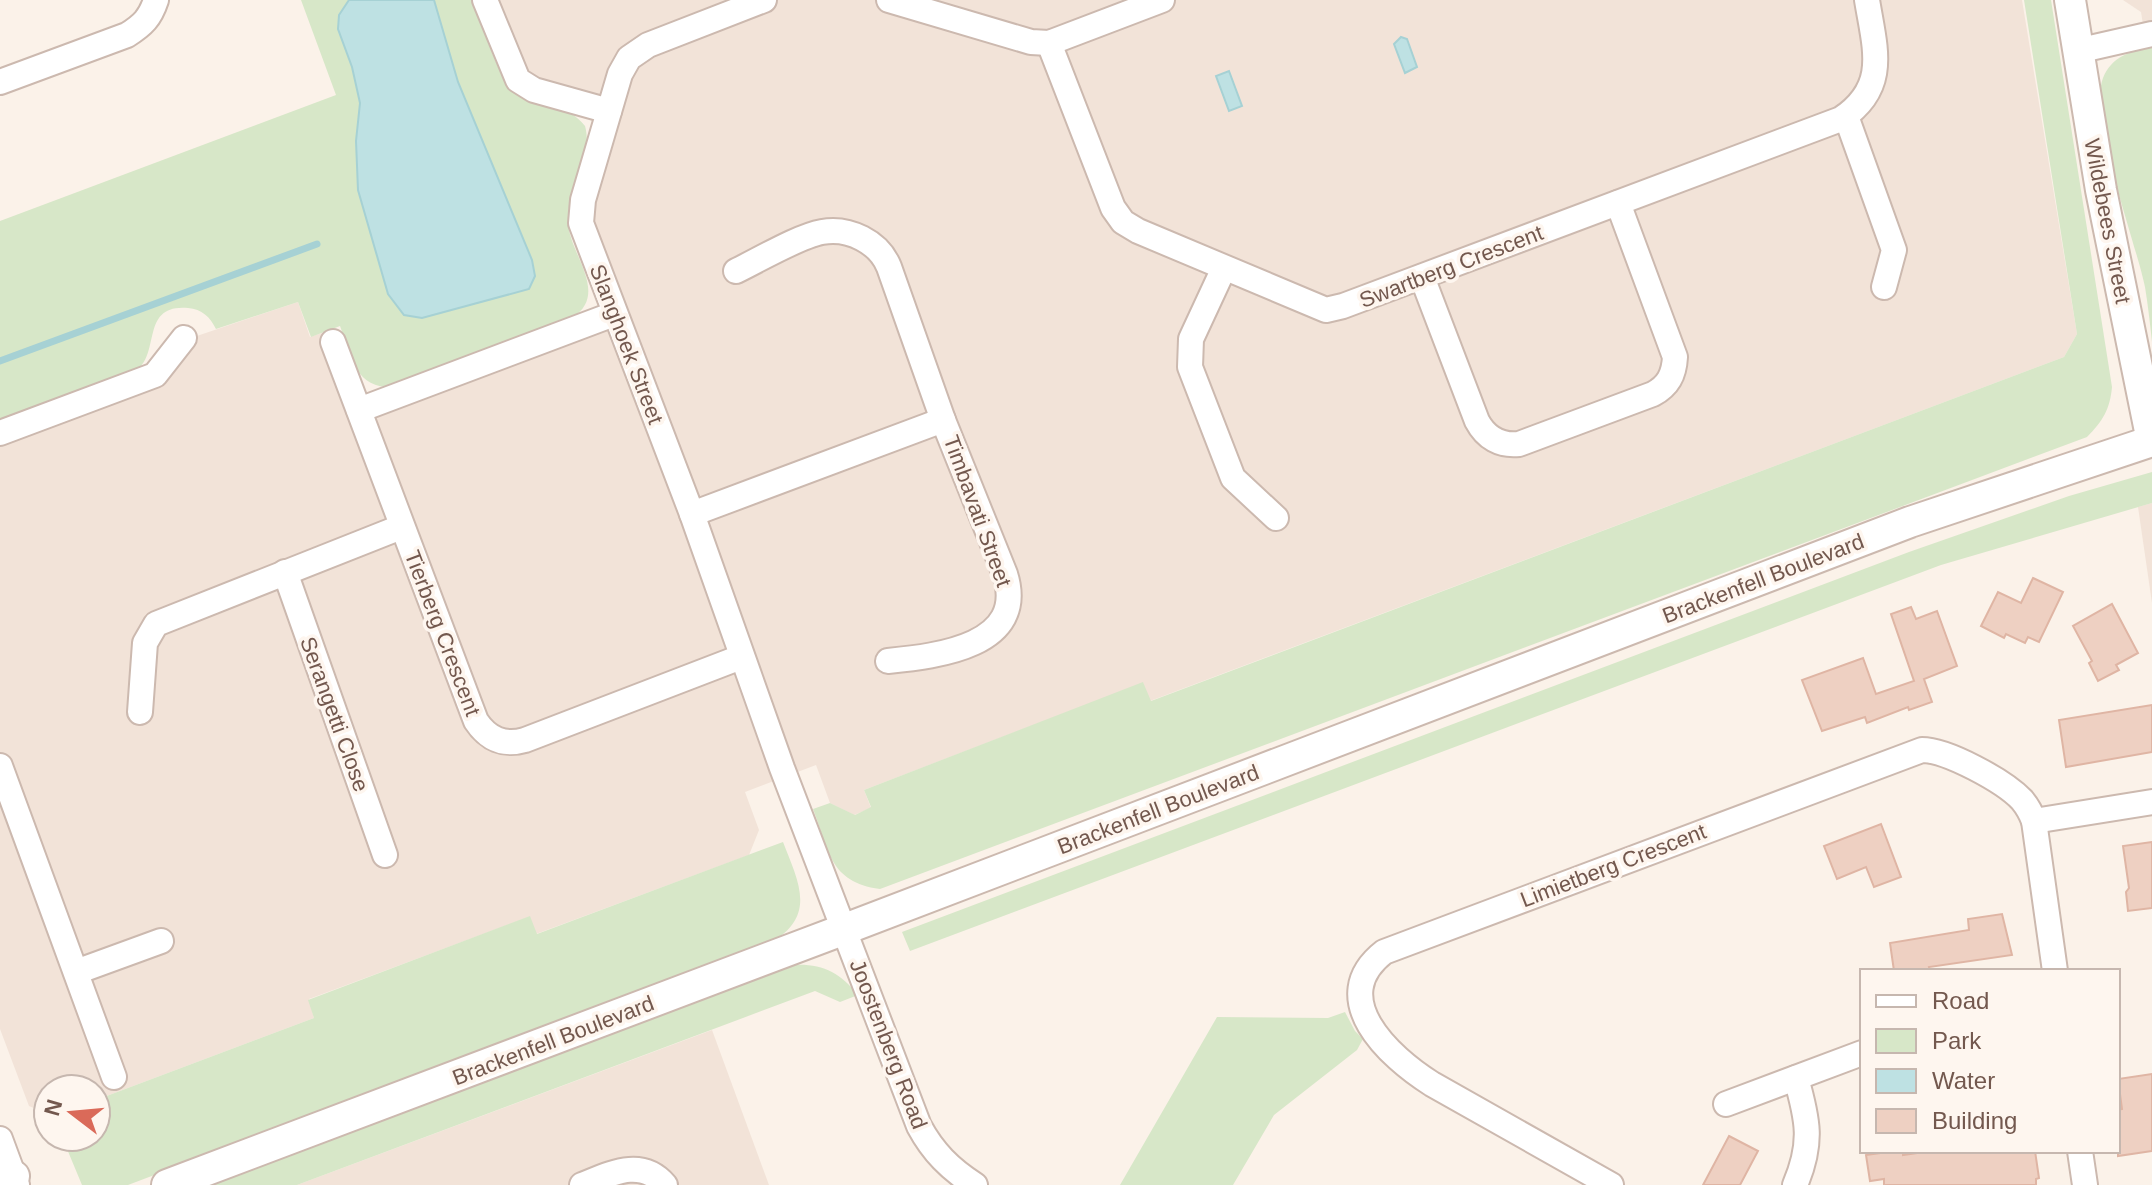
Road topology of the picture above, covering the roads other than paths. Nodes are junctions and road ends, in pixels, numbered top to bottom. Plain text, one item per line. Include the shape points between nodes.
1 (156, 0) edge
2 (485, 0) edge
3 (764, 0) edge
4 (889, 0) edge
5 (1162, 0) edge
6 (1867, 0) edge
7 (2070, 0) edge
8 (2152, 34) edge
9 (1049, 43) junction
10 (2077, 51) junction
11 (0, 82) edge
12 (609, 111) junction
13 (1846, 116) junction
14 (1618, 203) junction
15 (1224, 268) junction
16 (736, 271) dead end
17 (1422, 277) junction
18 (1884, 287) dead end
19 (614, 314) junction
20 (184, 338) dead end
21 (333, 342) dead end
22 (359, 410) junction
23 (943, 420) junction
24 (0, 433) edge
25 (2152, 441) edge
26 (692, 514) junction
27 (1276, 518) dead end
28 (401, 527) junction
29 (285, 572) junction
30 (741, 657) junction
31 (888, 661) dead end
32 (140, 712) dead end
33 (0, 766) edge
34 (782, 768) joint
35 (2152, 802) edge
36 (2034, 821) junction
37 (385, 855) dead end
38 (845, 929) junction
39 (161, 941) dead end
40 (2055, 969) edge
41 (76, 972) junction
42 (1860, 1054) edge
43 (114, 1077) dead end
44 (1796, 1078) junction
45 (1726, 1104) dead end
46 (0, 1139) edge
47 (2080, 1153) edge
48 (13, 1182) edge
49 (167, 1185) edge
50 (582, 1185) edge
51 (665, 1185) edge
52 (975, 1185) edge
53 (1611, 1185) edge
54 (1795, 1185) edge
55 (2085, 1185) edge

1 - 11 street via 151,16 127,35
2 - 12 street via 518,80 534,90
3 - 12 street, Slanghoek Street via 637,50 624,65
4 - 9 street
5 - 9 street
6 - 13 street via 1877,64 1867,95
7 - 10 street, Wildebees Street
8 - 10 street
9 - 15 street, Swartberg Crescent via 1118,215 1138,231
10 - 25 street, Wildebees Street
12 - 19 street, Slanghoek Street via 580,216
13 - 14 street, Swartberg Crescent
13 - 18 street via 1894,250
14 - 17 street, Swartberg Crescent
14 - 17 street via 1675,357 1667,384 1638,400 1519,444 1494,440 1477,421
15 - 17 street, Swartberg Crescent via 1326,310
15 - 27 street via 1191,339 1190,367 1233,478
16 - 23 street, Timbavati Street via 819,232 872,243 889,267
19 - 22 street
19 - 26 street, Slanghoek Street
20 - 24 street via 155,375
21 - 22 street, Tierberg Crescent
22 - 28 street, Tierberg Crescent
23 - 26 street, Timbavati Street
23 - 31 street, Timbavati Street via 1005,574 1006,614 985,639 929,657
25 - 38 street, Brackenfell Boulevard via 1897,527
26 - 30 street, Slanghoek Street
28 - 29 street
28 - 30 street, Tierberg Crescent via 476,721 496,740 525,740
29 - 32 street via 156,624 145,643
29 - 37 street, Serangetti Close
30 - 34 street, Slanghoek Street
33 - 41 street
34 - 38 street, Joostenberg Road
35 - 36 street
36 - 40 street, Limietberg Crescent
36 - 53 street, Limietberg Crescent via 2012,791 1946,753 1922,750 1374,960 1361,981 1360,1006 1368,1025 1406,1064 1432,1084
38 - 49 street, Brackenfell Boulevard
38 - 52 street, Joostenberg Road via 919,1126 939,1158
39 - 41 street
41 - 43 street
42 - 44 street
44 - 45 street
44 - 54 street via 1808,1119 1808,1142
46 - 48 street
47 - 55 street
50 - 51 street via 630,1169 651,1173

